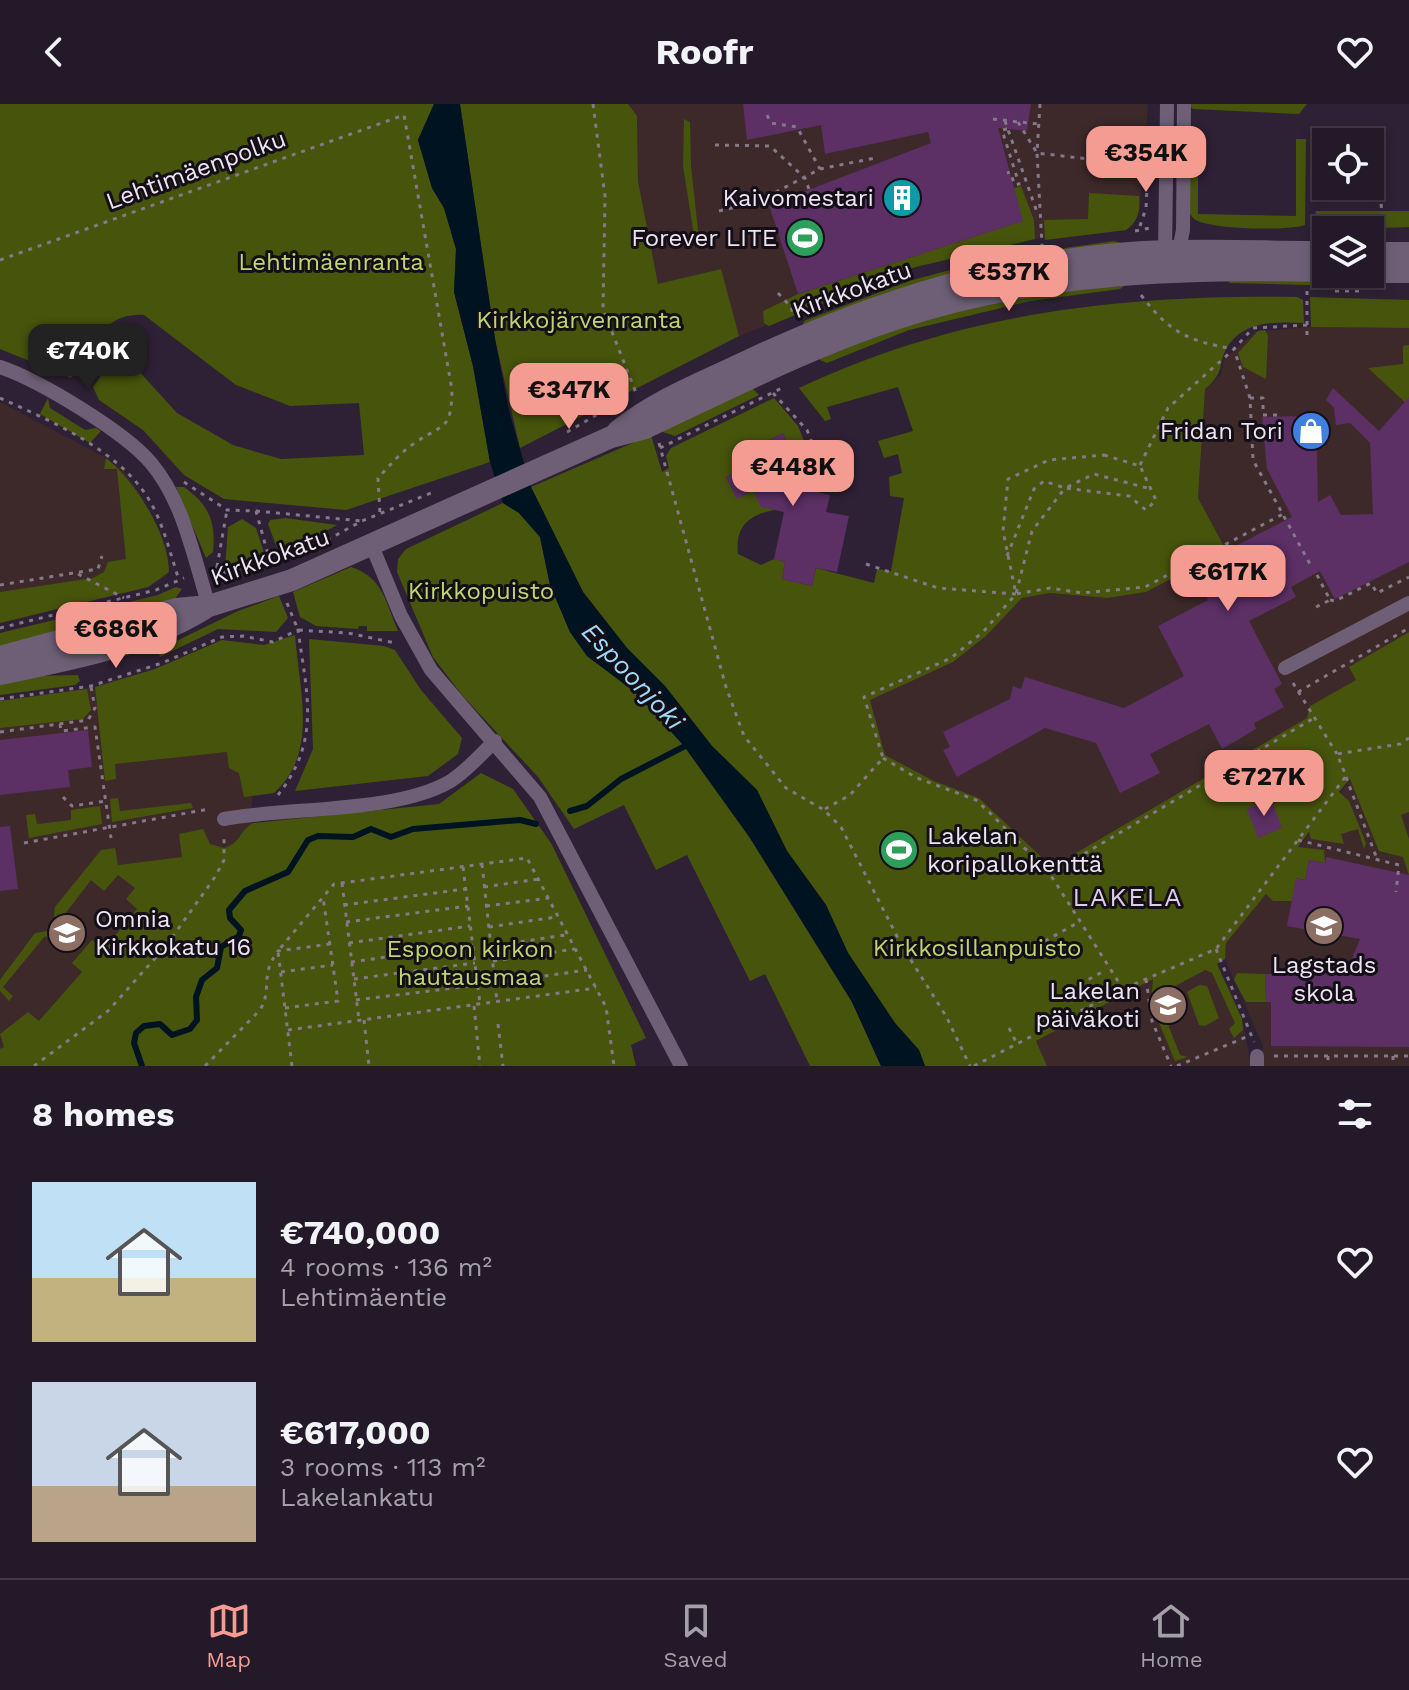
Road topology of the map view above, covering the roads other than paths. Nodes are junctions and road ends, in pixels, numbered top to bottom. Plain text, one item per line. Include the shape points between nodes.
1 (1167, 104) edge
2 (1184, 104) edge
3 (1312, 253) edge
4 (1384, 253) edge
5 (1409, 253) edge
6 (1173, 258) junction
7 (1409, 272) edge
8 (1384, 277) edge
9 (1312, 281) edge
10 (0, 367) edge
11 (372, 546) junction
12 (1409, 603) edge
13 (209, 606) junction
14 (0, 657) edge
15 (1285, 668) road end
16 (0, 674) edge
17 (495, 741) junction
18 (219, 814) road end
19 (681, 1066) edge

1 - 6 street
2 - 6 street via 1183,230
3 - 6 main road, Kirkkokatu
4 - 5 main road
6 - 9 main road, Kirkkokatu
6 - 11 main road, Kirkkokatu via 1024,268 889,301 802,335 644,410 611,437
7 - 8 main road
10 - 13 street via 73,405 151,462 174,500
11 - 13 main road, Kirkkokatu via 292,580
11 - 17 street via 431,670
12 - 15 street
13 - 14 main road, Kirkkokatu via 176,609
13 - 16 main road, Kirkkokatu via 141,638
17 - 18 street via 452,781 430,791 389,800
17 - 19 street via 540,797 569,846

